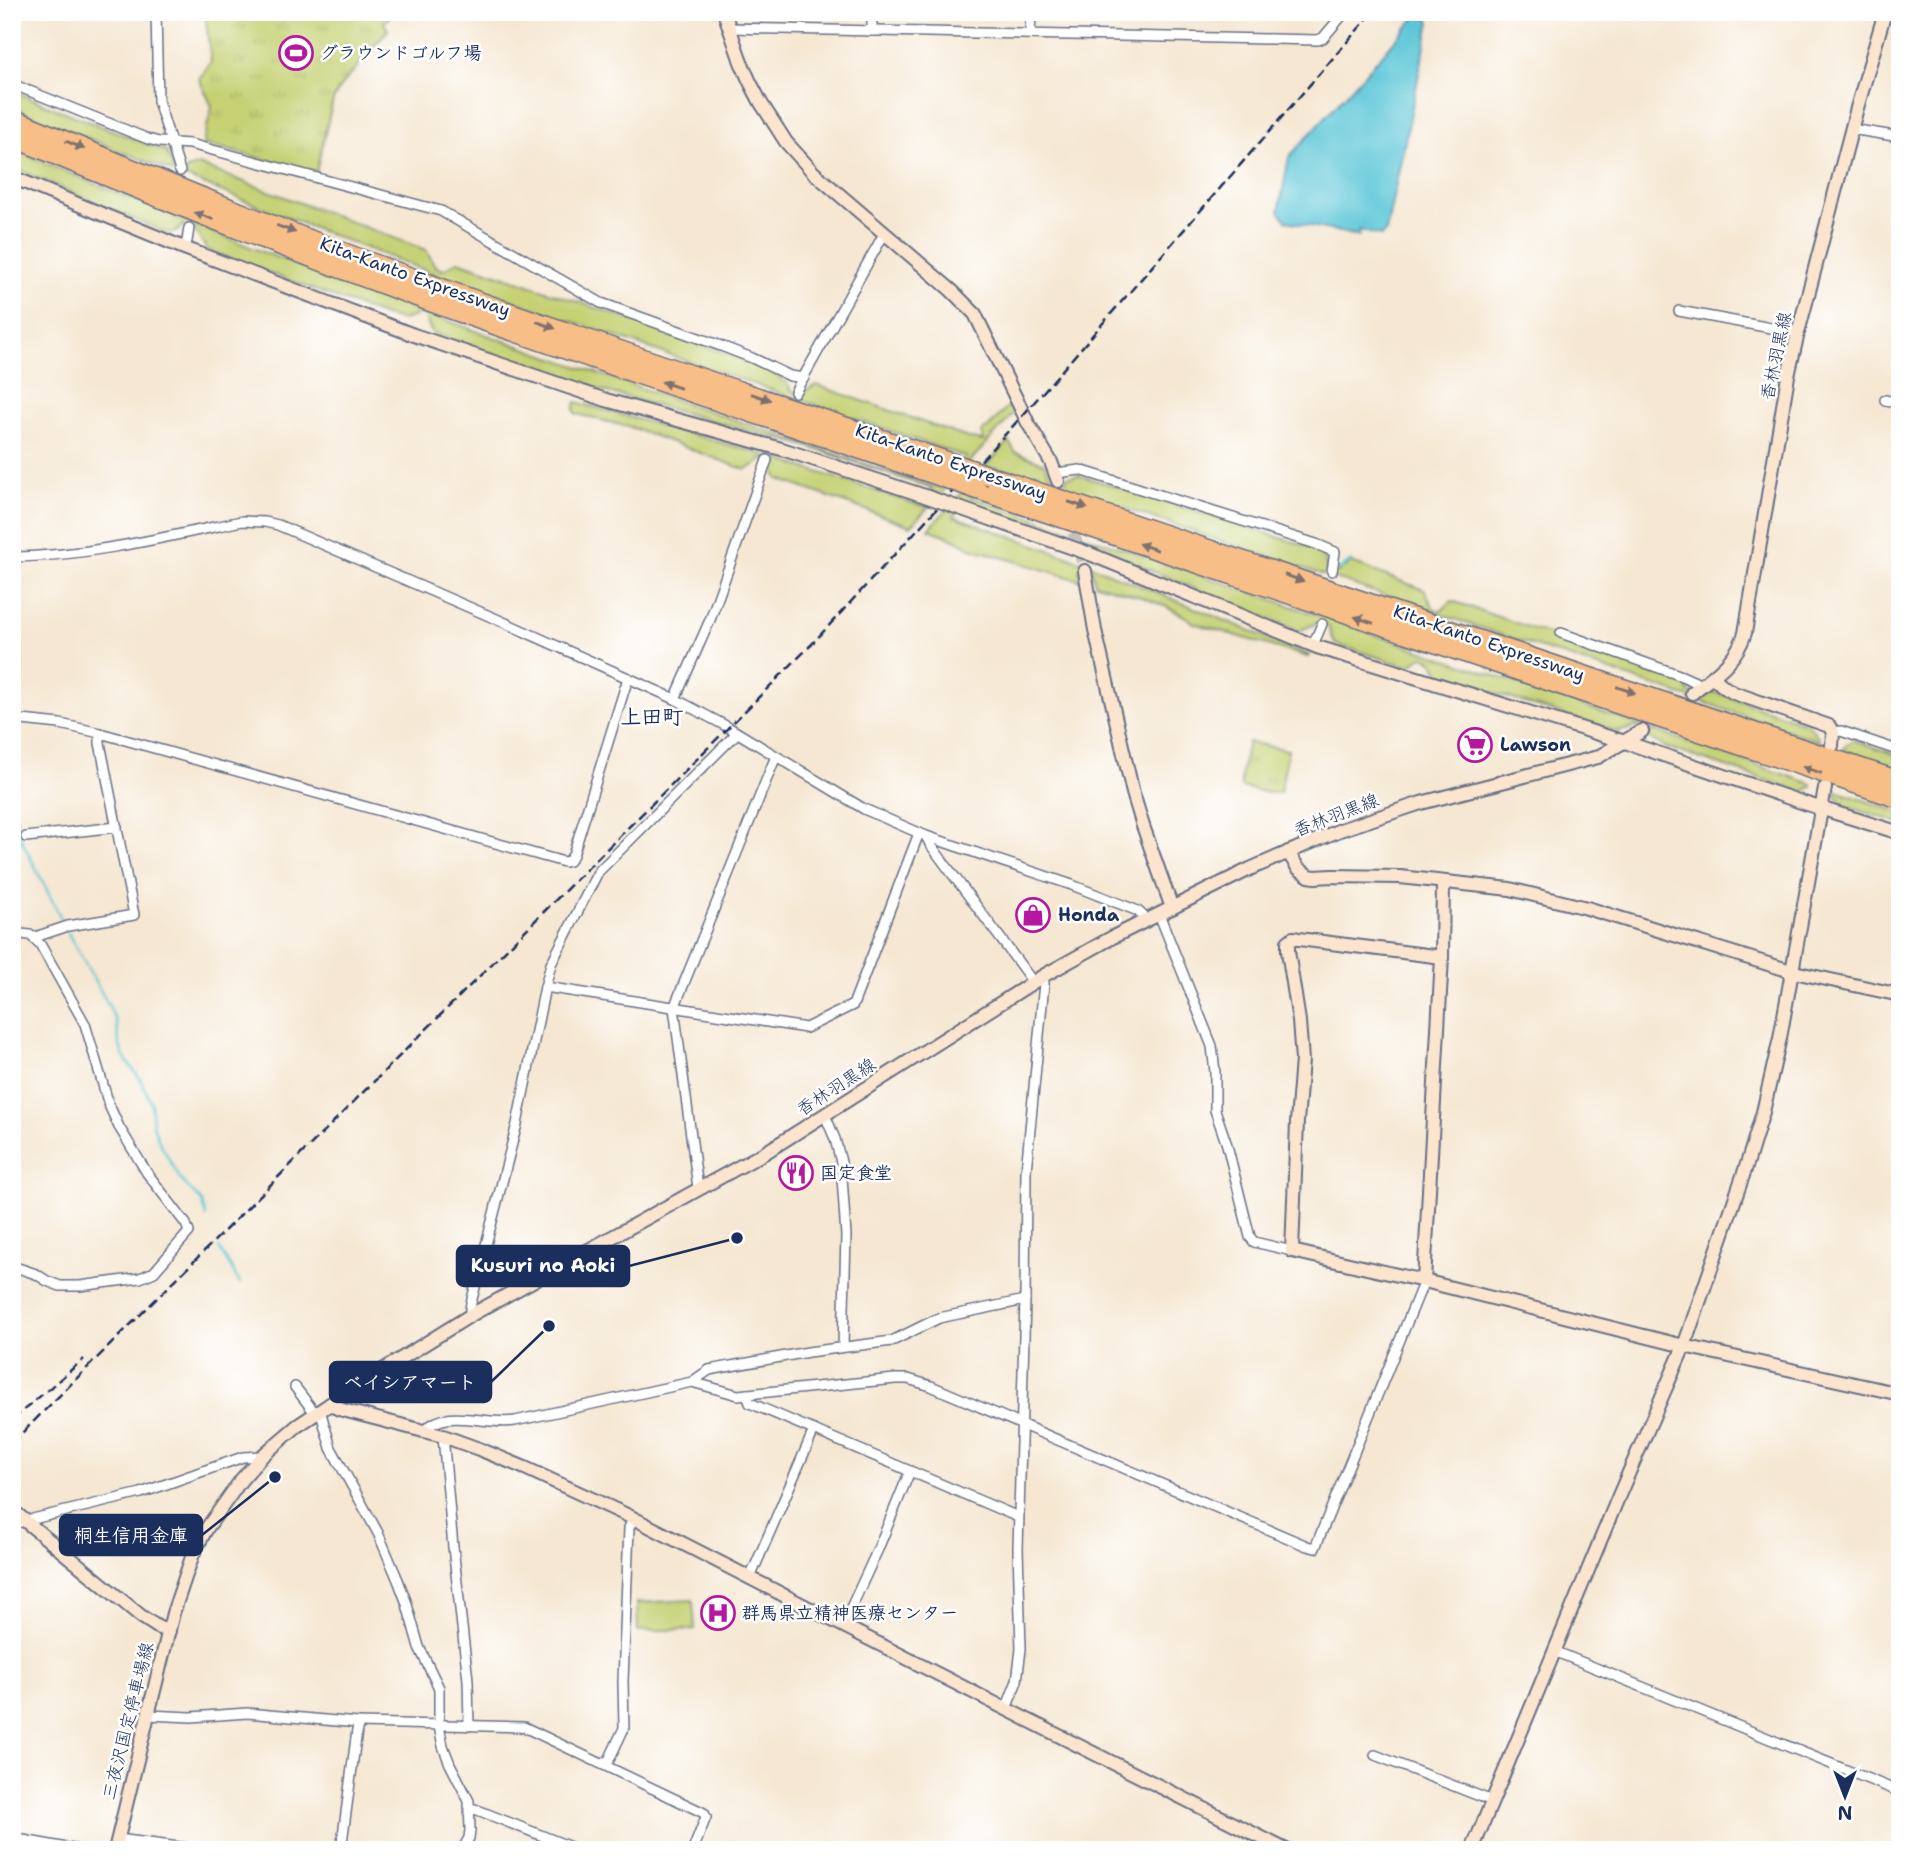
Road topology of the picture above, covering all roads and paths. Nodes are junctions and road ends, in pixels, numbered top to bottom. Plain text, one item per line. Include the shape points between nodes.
1 (156, 12) edge
2 (724, 12) edge
3 (872, 12) edge
4 (1031, 12) edge
5 (1345, 12) edge
6 (1885, 12) edge
7 (729, 28) junction
8 (872, 31) junction
9 (1030, 34) junction
10 (12, 84) edge
11 (12, 118) edge
12 (1851, 129) junction
13 (12, 137) edge
14 (1900, 137) edge
15 (170, 143) junction
16 (180, 170) dead end
17 (12, 177) edge
18 (189, 228) dead end
19 (884, 234) junction
20 (184, 248) junction
21 (1679, 311) dead end
22 (1798, 333) junction
23 (804, 378) junction
24 (795, 392) dead end
25 (1885, 400) dead end
26 (1900, 403) edge
27 (767, 460) tunnel mouth
28 (950, 471) junction
29 (1057, 477) joint
30 (12, 557) edge
31 (1085, 571) tunnel mouth
32 (1332, 571) dead end
33 (1322, 624) dead end
34 (1561, 633) dead end
35 (1313, 645) junction
36 (1713, 677) junction
37 (628, 678) junction
38 (1697, 689) joint
39 (675, 699) junction
40 (12, 719) edge
41 (1642, 731) tunnel mouth
42 (1833, 732) junction
43 (100, 733) junction
44 (737, 733) junction
45 (1625, 742) junction
46 (1832, 746) dead end
47 (1900, 751) edge
48 (776, 756) junction
49 (1900, 781) edge
50 (1825, 788) dead end
51 (1900, 799) edge
52 (1821, 808) junction
53 (117, 827) junction
54 (1900, 833) edge
55 (923, 834) junction
56 (26, 837) dead end
57 (1288, 852) junction
58 (1443, 882) junction
59 (1172, 908) junction
60 (1159, 914) junction
61 (1146, 919) junction
62 (12, 933) edge
63 (35, 937) junction
64 (1441, 957) junction
65 (1794, 972) junction
66 (1038, 979) junction
67 (545, 987) junction
68 (1900, 995) edge
69 (674, 1008) junction
70 (825, 1115) junction
71 (698, 1188) junction
72 (1292, 1251) junction
73 (12, 1266) edge
74 (1424, 1281) junction
75 (1025, 1300) junction
76 (471, 1315) junction
77 (1684, 1346) junction
78 (843, 1348) junction
79 (692, 1382) junction
80 (295, 1387) dead end
81 (747, 1394) junction
82 (1900, 1394) edge
83 (321, 1409) junction
84 (1021, 1425) junction
85 (814, 1430) junction
86 (424, 1431) junction
87 (443, 1436) junction
88 (262, 1456) junction
89 (910, 1471) junction
90 (12, 1510) edge
91 (1018, 1517) junction
92 (633, 1518) junction
93 (26, 1521) junction
94 (12, 1524) edge
95 (750, 1578) junction
96 (843, 1625) junction
97 (169, 1631) junction
98 (1553, 1651) junction
99 (1006, 1709) junction
100 (148, 1715) junction
101 (358, 1723) junction
102 (439, 1726) junction
103 (469, 1726) junction
104 (1375, 1755) dead end
105 (604, 1764) junction
106 (1900, 1792) edge
107 (1492, 1803) junction
108 (470, 1810) junction
109 (12, 1838) edge
110 (116, 1844) edge
111 (78, 1850) edge
112 (202, 1850) edge
113 (341, 1850) edge
114 (462, 1850) edge
115 (578, 1850) edge
116 (693, 1850) edge
117 (1286, 1850) edge
118 (1472, 1850) edge

1 - 15 street via 158,102
2 - 7 street
3 - 8 street
4 - 9 street
5 - 9 street via 1318,40
6 - 12 street, 香林羽黒線
7 - 8 street
7 - 19 street via 750,82 786,142
8 - 9 street
10 - 15 street via 148,139
11 -> 28 highway, Kita-Kanto Expressway via 349,254
12 - 14 street
12 - 22 street, 香林羽黒線
28 -> 13 highway, Kita-Kanto Expressway via 558,347 197,213
15 - 16 street
15 - 23 street via 204,147 441,211 601,303
17 - 20 street
18 - 20 street
19 - 23 street
19 - 29 street via 975,314
20 - 35 street, bridge via 564,386 806,456 928,497 1090,554
21 - 22 street
22 - 36 street, 香林羽黒線 via 1745,633 1735,655
23 - 24 street
25 - 26 street
27 - 39 street via 710,620
28 -> 49 highway, Kita-Kanto Expressway, bridge via 990,476
51 -> 28 highway, Kita-Kanto Expressway, bridge via 978,490
29 - 32 street via 1080,470 1316,544 1335,552
30 - 37 street via 97,549 242,521 265,522
31 - 59 street via 1137,809
33 - 35 street
34 - 38 street via 1682,676
35 - 45 street
36 - 38 street, 香林羽黒線
36 - 42 street via 1729,690 1817,721
37 - 39 street
37 - 43 street via 573,855 564,862
39 - 44 street
40 - 43 street
41 - 45 street, 香林羽黒線
42 - 46 street
42 - 47 street
43 - 53 street
44 - 48 street
44 - 67 street via 598,872 551,964
45 - 52 street
45 - 57 street, 香林羽黒線 via 1598,757 1420,803
48 - 55 street via 864,808
48 - 69 street
50 - 52 street
52 - 54 street
52 - 65 street
53 - 56 street
53 - 63 street via 134,915 68,926
55 - 61 street via 1072,885 1138,911
55 - 66 street
55 - 69 street via 853,1004 806,1028
57 - 58 street via 1309,876
57 - 59 street, 香林羽黒線
58 - 64 street
58 - 65 street via 1559,900
59 - 60 street, 香林羽黒線
60 - 61 street, 香林羽黒線
60 - 72 street via 1212,1046 1214,1110 1250,1237
61 - 66 street, 香林羽黒線
62 - 63 street
63 - 73 street via 85,1024 119,1127 189,1232 154,1272 140,1278 60,1286
64 - 72 street via 1293,938 1288,942 1302,1060
64 - 74 street
65 - 68 street
65 - 77 street via 1760,1123
66 - 70 street, 香林羽黒線
66 - 75 street via 1044,984 1026,1171
67 - 69 street
67 - 76 street
69 - 71 street
70 - 71 street, 香林羽黒線
70 - 78 street via 841,1162 846,1236
71 - 76 street, 香林羽黒線
72 - 74 street
74 - 77 street
74 - 84 street via 1315,1548
75 - 78 street via 939,1318 892,1341
75 - 84 street
76 - 83 street, 香林羽黒線
77 - 82 street
77 - 98 street
78 - 79 street via 709,1370
79 - 81 street
79 - 86 street via 507,1423 446,1419 431,1423
80 - 83 street
81 - 84 street via 902,1379 931,1386
81 - 85 street via 750,1403
83 - 86 street via 339,1409
83 - 88 street, 香林羽黒線
83 - 102 street via 329,1442 378,1533 440,1691
84 - 91 street
85 - 89 street
85 - 95 street
86 - 87 street
87 - 92 street
87 - 103 street
88 - 93 street via 250,1455 141,1493
88 - 97 street, 香林羽黒線 via 199,1541
89 - 91 street
89 - 96 street
90 - 93 street, 三夜沢国定停車場線
91 - 99 street via 1021,1649 1017,1681
92 - 95 street
92 - 105 street via 629,1528 624,1728
93 - 94 street
93 - 97 street, 三夜沢国定停車場線 via 142,1618
95 - 96 street
96 - 99 street
97 - 100 street, 三夜沢国定停車場線
98 - 106 street
98 - 107 street
99 - 117 street
100 - 101 street via 247,1713
100 - 110 street, 三夜沢国定停車場線
101 - 102 street
101 - 113 street
102 - 103 street
102 - 108 street via 446,1756
103 - 105 street via 528,1728
104 - 107 street
105 - 116 street via 704,1813
107 - 118 street
108 - 114 street via 469,1838
108 - 115 street
109 - 111 street
110 - 112 street

